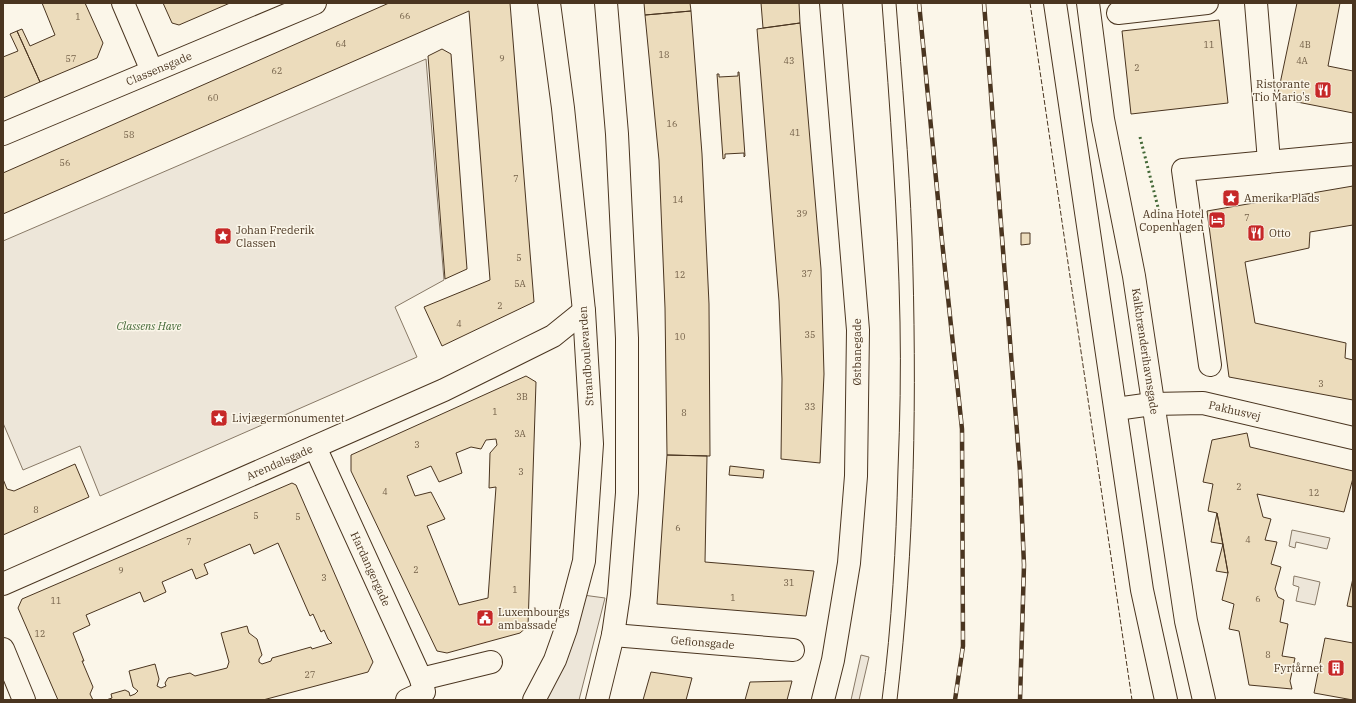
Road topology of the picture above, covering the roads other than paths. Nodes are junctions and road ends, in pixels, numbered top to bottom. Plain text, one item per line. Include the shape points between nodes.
1 (123, 3) edge
2 (315, 3) edge
3 (549, 3) edge
4 (606, 3) edge
5 (831, 3) edge
6 (1055, 3) edge
7 (1088, 3) edge
8 (1207, 3) edge
9 (1256, 3) edge
10 (1118, 13) dead end
11 (152, 71) junction
12 (3, 134) edge
13 (1353, 154) edge
14 (1269, 162) junction
15 (584, 311) junction
16 (553, 336) junction
17 (586, 340) junction
18 (1210, 365) dead end
19 (1152, 404) junction
20 (1116, 409) junction
21 (1353, 438) edge
22 (315, 447) junction
23 (3, 584) edge
24 (613, 635) junction
25 (3, 649) edge
26 (793, 650) dead end
27 (491, 662) dead end
28 (417, 690) edge
29 (24, 700) edge
30 (534, 700) edge
31 (597, 700) edge
32 (824, 700) edge
33 (1166, 700) edge
34 (1204, 700) edge

1 - 11 street
2 - 11 street, Classensgade
3 - 15 street, Strandboulevarden via 563,108
4 - 24 street via 618,134 627,338 627,493
5 - 32 street, Østbanegade via 858,338 856,476 849,563
6 - 20 street
7 - 19 street, Kalkbrænderihavnsgade via 1103,119 1134,276
8 - 10 street
9 - 14 street
11 - 12 street, Classensgade
13 - 14 street
14 - 18 street via 1183,170
15 - 16 street, Arendalsgade
15 - 17 street, Strandboulevarden
16 - 17 street
16 - 22 street, Arendalsgade via 444,390
17 - 30 street, Strandboulevarden via 592,444 584,561 555,660
19 - 20 street, Pakhusvej
19 - 21 street, Pakhusvej via 1203,403
19 - 34 street, Kalkbrænderihavnsgade via 1186,621
20 - 33 street via 1142,590
22 - 23 street, Arendalsgade
22 - 28 street, Hardangergade
24 - 26 street, Gefionsgade
24 - 31 street
25 - 29 street
27 - 28 street

